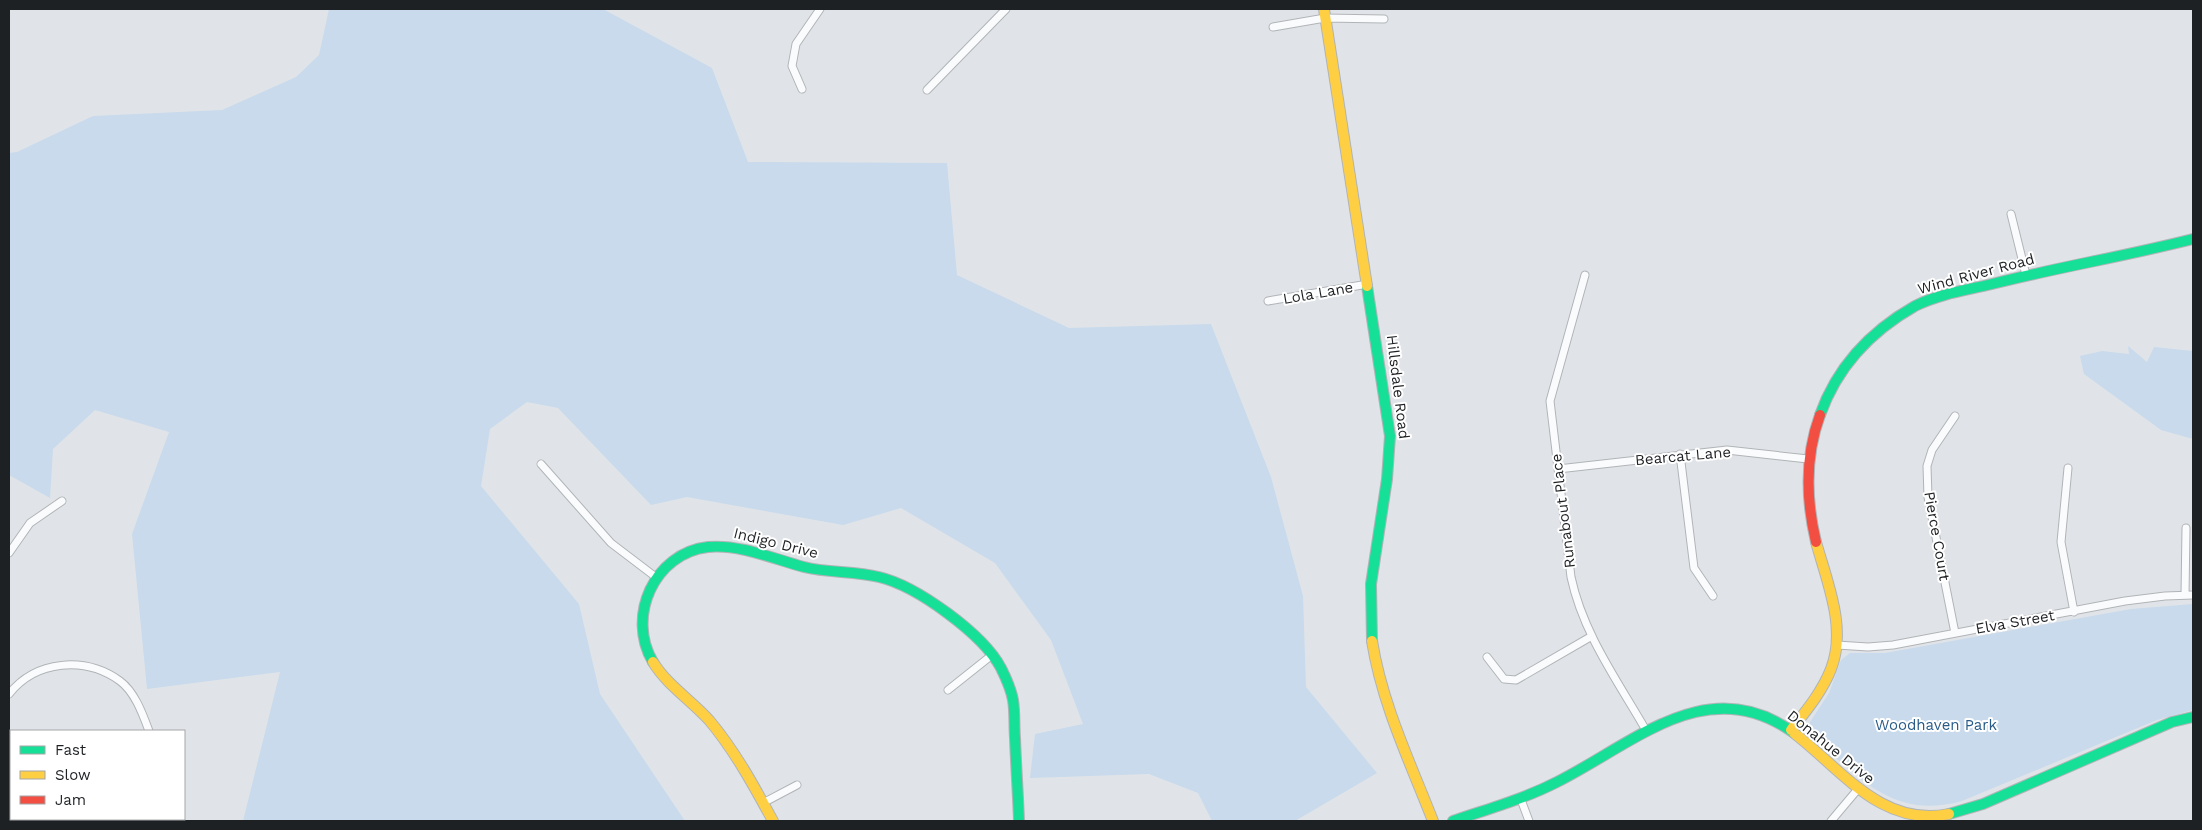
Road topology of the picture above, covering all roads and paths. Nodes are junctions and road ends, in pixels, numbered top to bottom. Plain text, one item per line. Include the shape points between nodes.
1 (820, 9) edge
2 (1006, 9) edge
3 (1324, 13) edge
4 (1384, 19) dead end
5 (1273, 27) dead end
6 (802, 89) dead end
7 (927, 90) dead end
8 (2011, 214) dead end
9 (2193, 239) edge
10 (1585, 275) dead end
11 (2026, 275) junction
12 (1368, 284) junction
13 (1268, 301) dead end
14 (1955, 416) dead end
15 (1680, 454) junction
16 (1808, 459) junction
17 (541, 464) dead end
18 (2068, 468) dead end
19 (1558, 469) junction
20 (62, 500) dead end
21 (2186, 528) dead end
22 (9, 553) edge
23 (657, 578) junction
24 (2185, 595) junction
25 (2193, 595) edge
26 (1713, 596) dead end
27 (2074, 612) junction
28 (1954, 633) junction
29 (1592, 636) junction
30 (1837, 645) junction
31 (992, 655) junction
32 (1486, 657) dead end
33 (948, 690) dead end
34 (9, 694) edge
35 (2193, 717) edge
36 (149, 730) edge
37 (1791, 730) junction
38 (1648, 732) junction
39 (797, 785) dead end
40 (1858, 789) junction
41 (1520, 797) junction
42 (763, 803) junction
43 (1931, 819) edge
44 (773, 821) edge
45 (1020, 821) edge
46 (1433, 821) edge
47 (1453, 821) edge
48 (1529, 821) edge
49 (1831, 821) edge

1 - 6 street via 796,44 792,66
2 - 7 street
3 - 4 street
3 - 5 street
3 - 12 street, Hillsdale Road
8 - 11 street
9 - 11 street, Wind River Road via 2140,253
10 - 19 street, Runabout Place via 1550,401
11 - 16 street, Wind River Road via 1930,300 1903,312 1879,329 1848,361 1831,387 1816,422
12 - 13 street, Lola Lane
12 - 46 street, Hillsdale Road via 1390,436 1390,459 1371,590 1370,638 1383,698
14 - 28 street, Pierce Court via 1932,450 1927,466 1928,497
15 - 16 street, Bearcat Lane via 1728,450
15 - 19 street, Bearcat Lane
15 - 26 street via 1694,568
16 - 30 street, Wind River Road via 1808,503 1835,619
17 - 23 street via 611,543
18 - 27 street via 2061,542
19 - 29 street, Runabout Place via 1571,577 1576,600
20 - 22 street via 30,523
21 - 24 street
23 - 31 street, Indigo Drive via 661,571 686,552 722,545 812,569 868,575 901,584 918,594 974,636
23 - 42 street, Indigo Drive via 647,592 642,609 642,636 648,654 663,678 721,735 744,767
24 - 25 street, Elva Street
24 - 27 street, Elva Street via 2145,598
27 - 28 street, Elva Street
28 - 30 street, Elva Street via 1884,646
29 - 32 street via 1516,680 1504,679
29 - 38 street, Runabout Place
30 - 37 street, Wind River Road via 1822,687
31 - 33 street
31 - 45 street, Indigo Drive via 1008,683 1014,706
34 - 36 street via 22,680 38,671 77,665 96,669 121,682 142,712
35 - 43 street, Donahue Drive via 2172,722 1969,808
37 - 38 street, Donahue Drive via 1759,713 1714,708 1685,714
37 - 40 street, Donahue Drive
38 - 41 street, Donahue Drive via 1555,784
39 - 42 street
40 - 43 street, Donahue Drive via 1889,808
40 - 49 street
41 - 47 street, Donahue Drive
41 - 48 street
42 - 44 street, Indigo Drive

